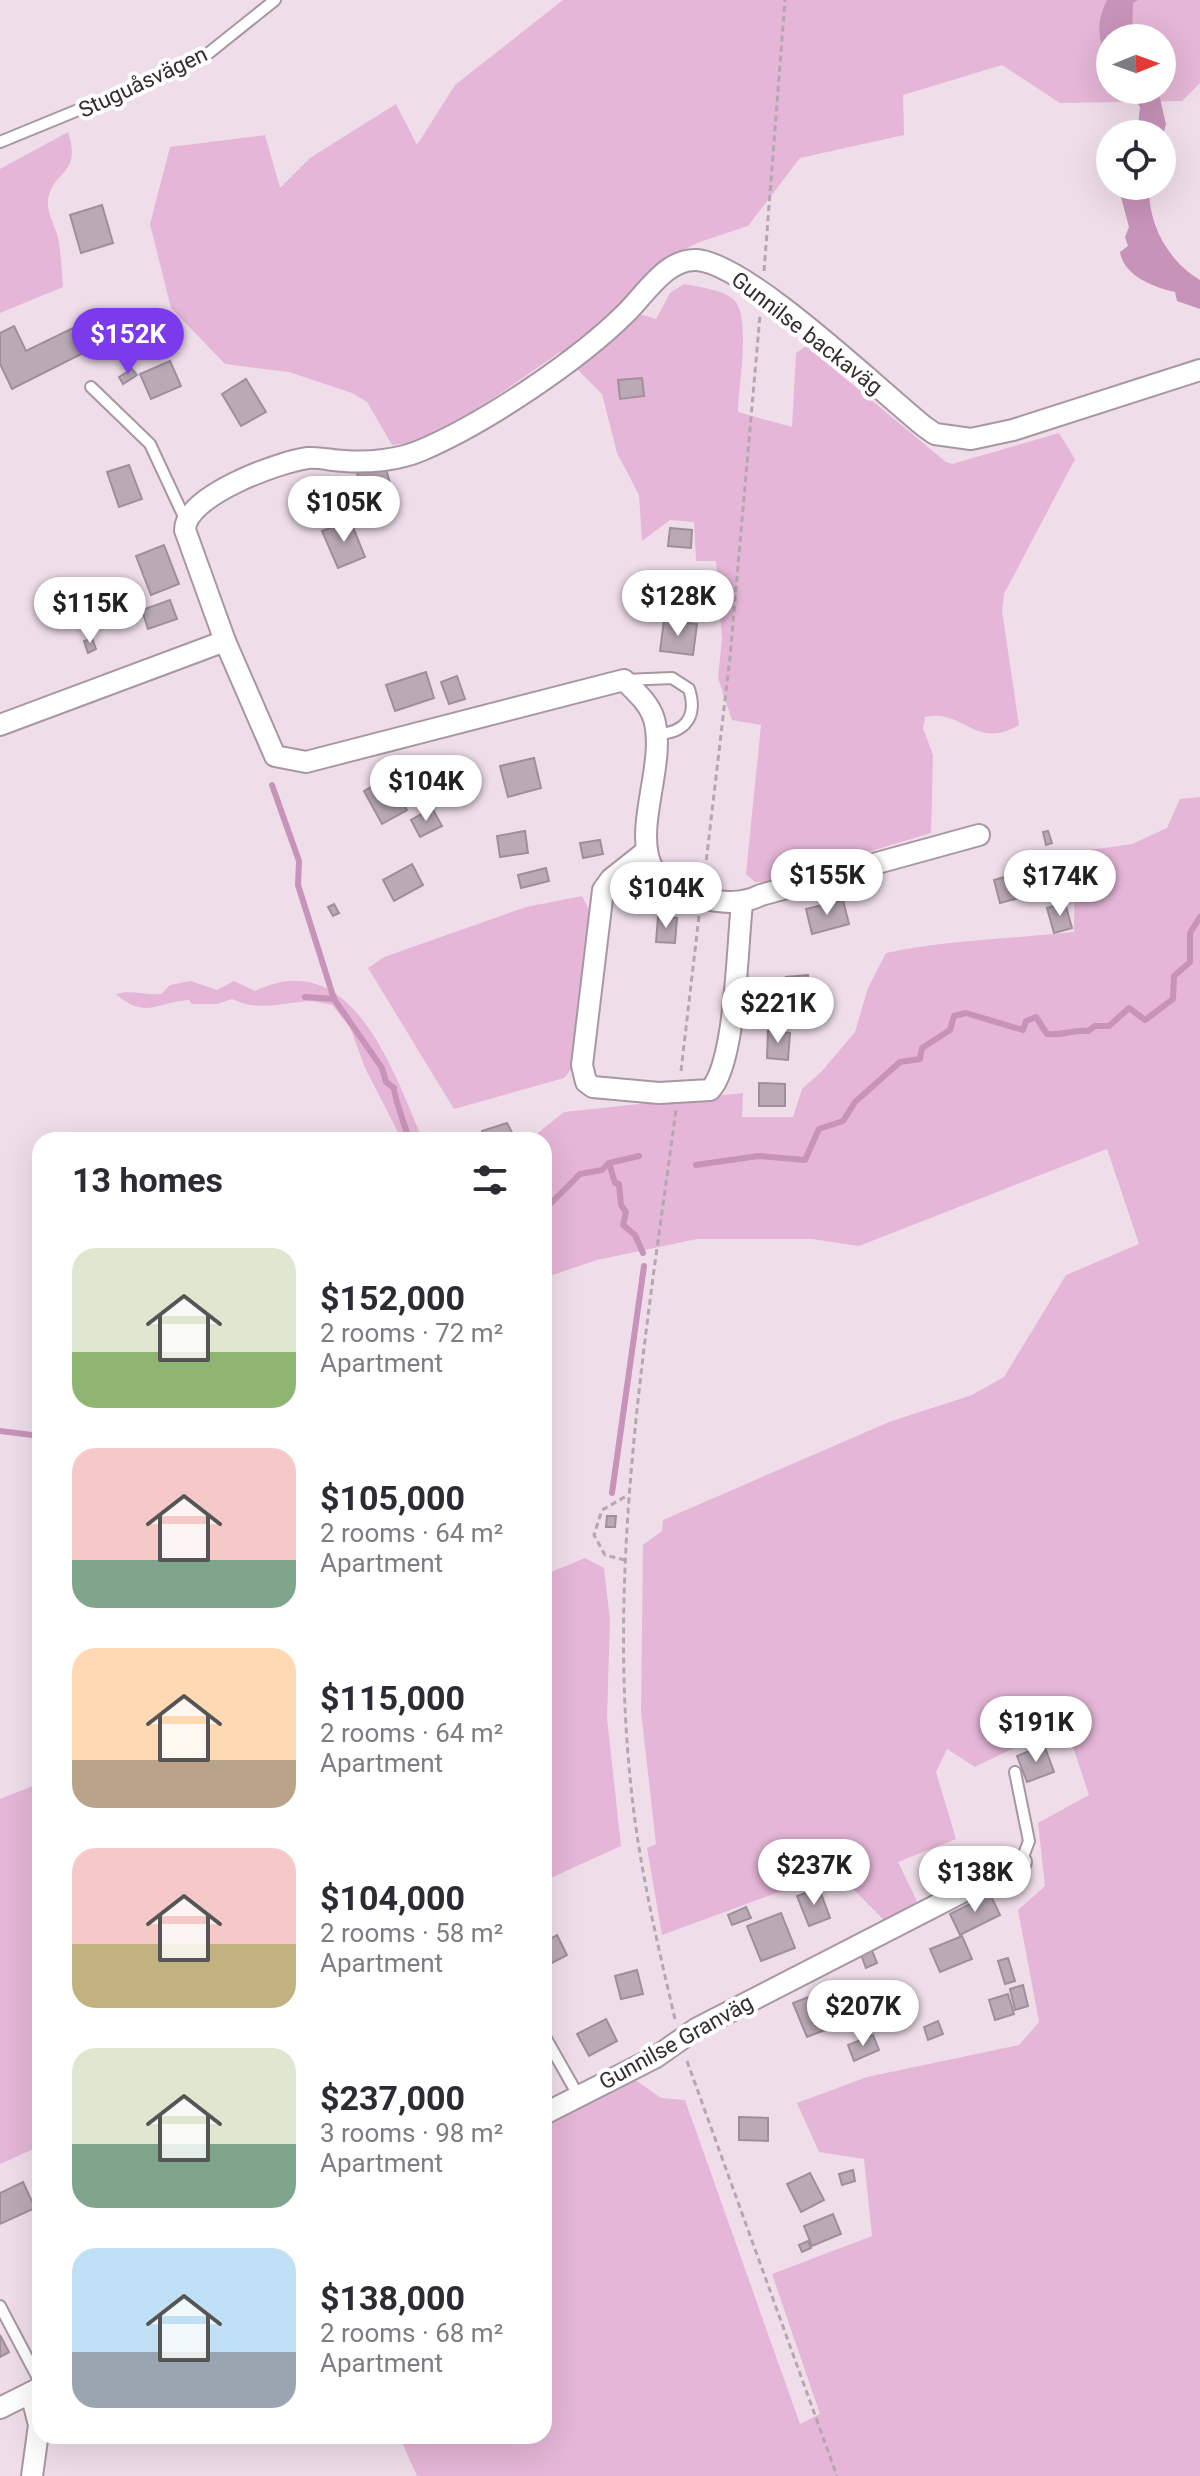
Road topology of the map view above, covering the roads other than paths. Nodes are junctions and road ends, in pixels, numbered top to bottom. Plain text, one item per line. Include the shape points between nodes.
1 (275, 0) edge
2 (0, 142) edge
3 (1200, 370) edge
4 (91, 387) dead end
5 (185, 519) junction
6 (225, 641) junction
7 (624, 680) junction
8 (0, 725) edge
9 (657, 734) junction
10 (979, 835) dead end
11 (645, 852) junction
12 (742, 904) junction
13 (1015, 1772) dead end
14 (1021, 1862) joint
15 (552, 2049) edge
16 (578, 2095) junction
17 (552, 2110) edge
18 (0, 2306) edge
19 (32, 2377) edge
20 (32, 2391) edge
21 (0, 2408) edge
22 (36, 2444) edge
23 (32, 2476) edge

1 - 2 lane, Stuguåsvägen via 200,60
3 - 5 street, Gunnilse backaväg via 1013,430 951,438 925,427 762,291 718,265 694,260 666,270 603,334 559,367 432,446 398,458 294,461 220,491
4 - 5 lane via 150,444
5 - 6 street
6 - 7 street via 275,756 294,762
6 - 8 street
7 - 9 street via 650,708
7 - 9 lane via 664,677 689,689 693,709 684,728
9 - 11 street
10 - 12 street
11 - 12 street via 666,884 702,898
11 - 12 street via 603,890 582,1074 593,1087 679,1093 710,1090 719,1081 729,1037
13 - 14 lane via 1029,1841
14 - 16 street, Gunnilse Granväg
15 - 16 lane
16 - 17 street, Gunnilse Granväg
18 - 19 lane
20 - 21 street
22 - 23 street

